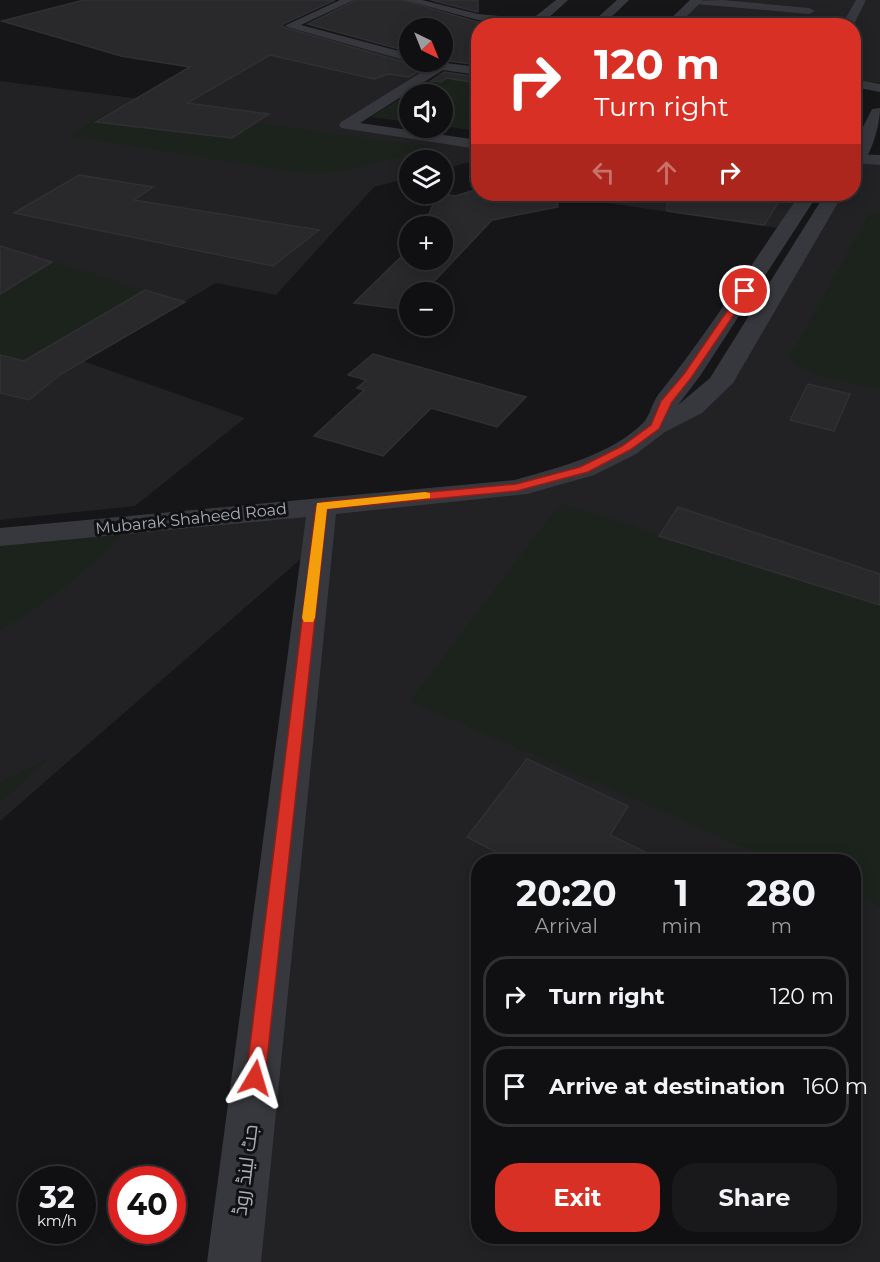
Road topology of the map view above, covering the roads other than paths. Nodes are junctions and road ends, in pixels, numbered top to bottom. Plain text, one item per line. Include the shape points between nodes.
1 (349, 0) edge
2 (409, 0) edge
3 (563, 0) edge
4 (624, 0) edge
5 (697, 0) edge
6 (816, 0) edge
7 (861, 0) edge
8 (493, 6) dead end
9 (809, 12) junction
10 (478, 17) junction
11 (488, 18) edge
12 (541, 18) edge
13 (603, 18) edge
14 (677, 18) edge
15 (805, 18) edge
16 (851, 18) edge
17 (399, 55) edge
18 (453, 68) edge
19 (471, 70) edge
20 (431, 72) edge
21 (861, 84) edge
22 (880, 88) edge
23 (879, 111) edge
24 (861, 114) edge
25 (471, 144) edge
26 (861, 146) edge
27 (861, 160) edge
28 (880, 160) edge
29 (804, 201) edge
30 (830, 201) edge
31 (656, 426) junction
32 (322, 506) junction
33 (0, 537) edge
34 (234, 1262) edge

1 - 17 street via 290,26
2 - 10 street
3 - 12 street
4 - 13 street
5 - 9 street
5 - 14 street
6 - 9 street
7 - 16 street
8 - 10 street
9 - 15 street
10 - 11 street
18 - 19 street
20 - 25 street via 346,125
21 - 22 street
23 - 24 street
23 - 26 street
27 - 28 street
29 - 31 street, Mubarak Shaheed Road via 688,376 667,401
30 - 31 street, Mubarak Shaheed Road via 720,382 693,408
31 - 32 street, Mubarak Shaheed Road via 626,448 584,469 517,488
32 - 33 street, Mubarak Shaheed Road
32 - 34 street, جٹ لینڈ روڈ

